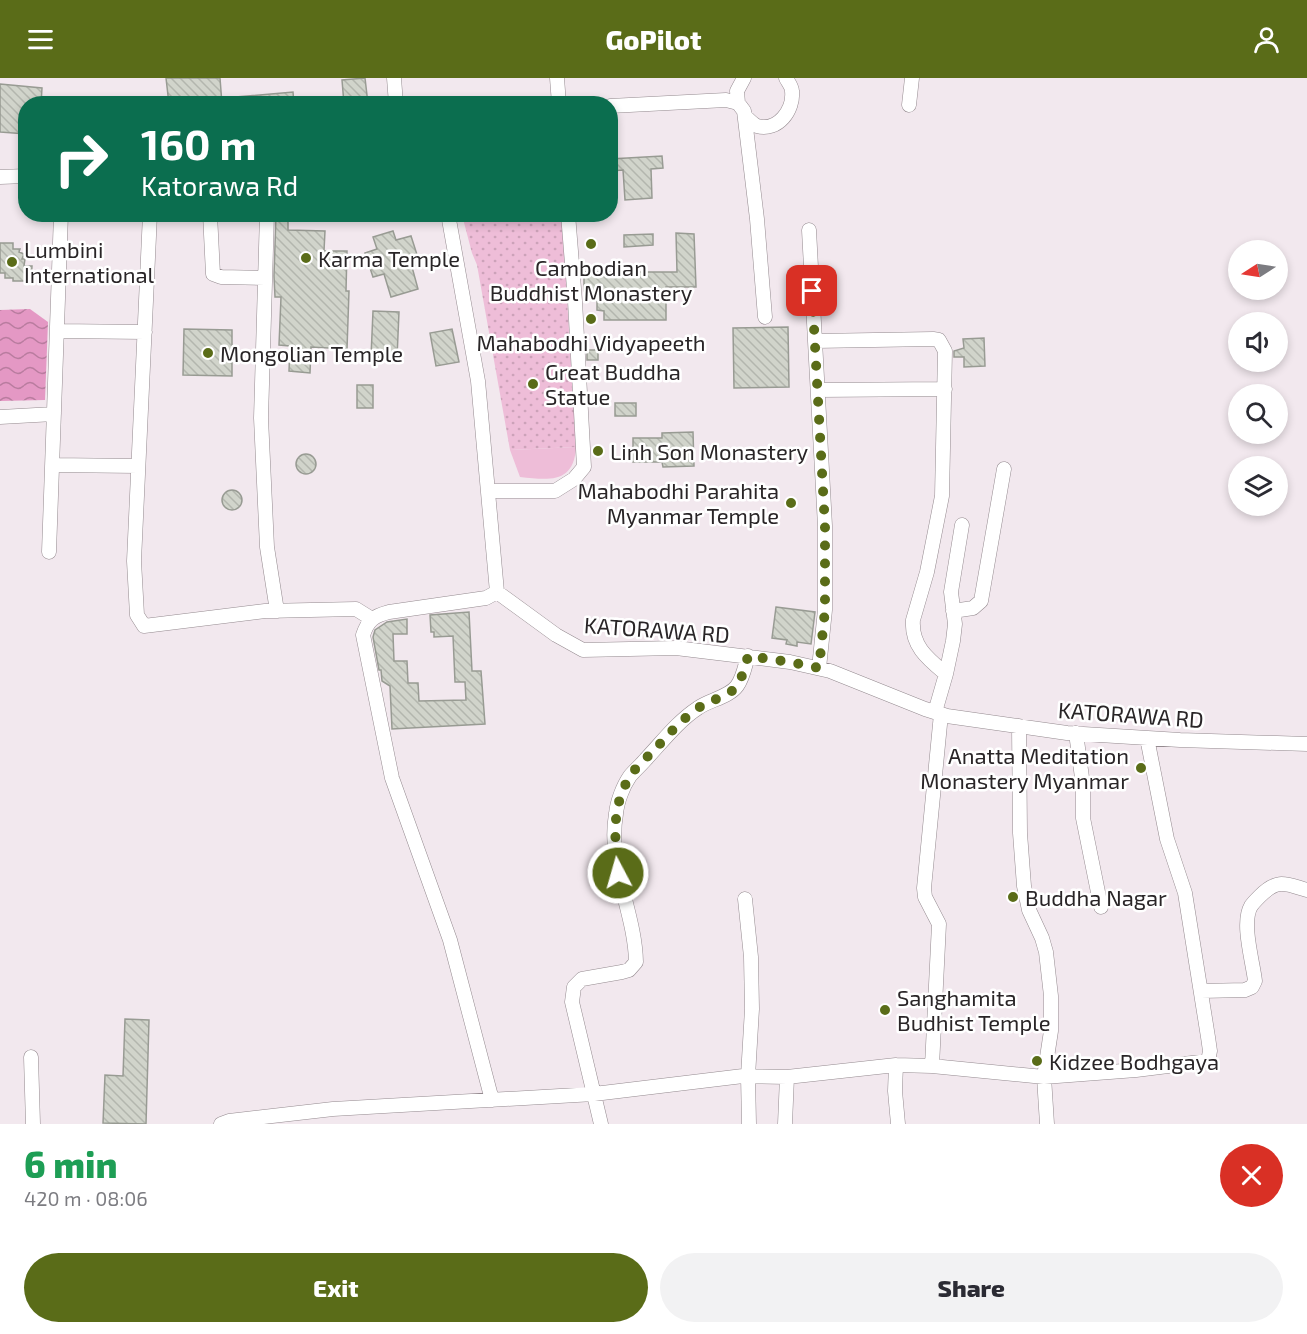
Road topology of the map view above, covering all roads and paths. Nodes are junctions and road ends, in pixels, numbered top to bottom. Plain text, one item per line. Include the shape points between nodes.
1 (394, 78) edge
2 (557, 78) edge
3 (744, 78) edge
4 (786, 78) edge
5 (912, 78) edge
6 (395, 96) edge
7 (558, 96) edge
8 (738, 104) junction
9 (909, 105) dead end
10 (618, 106) edge
11 (746, 117) junction
12 (18, 176) edge
13 (0, 177) edge
14 (61, 222) edge
15 (150, 222) edge
16 (210, 222) edge
17 (267, 222) edge
18 (449, 222) edge
19 (569, 222) edge
20 (809, 230) dead end
21 (265, 278) junction
22 (765, 317) dead end
23 (57, 331) junction
24 (145, 332) junction
25 (815, 341) junction
26 (945, 388) junction
27 (818, 390) junction
28 (54, 414) junction
29 (0, 417) edge
30 (52, 465) junction
31 (138, 466) junction
32 (1004, 469) dead end
33 (489, 491) junction
34 (962, 525) dead end
35 (49, 552) dead end
36 (497, 592) junction
37 (277, 611) junction
38 (953, 611) junction
39 (372, 619) junction
40 (748, 656) junction
41 (819, 668) junction
42 (946, 674) junction
43 (938, 713) junction
44 (1019, 726) junction
45 (1076, 733) junction
46 (1147, 738) junction
47 (1307, 744) edge
48 (1307, 890) edge
49 (745, 899) dead end
50 (1101, 907) dead end
51 (1201, 991) junction
52 (31, 1057) dead end
53 (896, 1065) junction
54 (932, 1066) junction
55 (748, 1076) junction
56 (787, 1077) junction
57 (1044, 1077) junction
58 (594, 1094) junction
59 (492, 1100) junction
60 (33, 1124) edge
61 (221, 1124) edge
62 (601, 1124) edge
63 (748, 1124) edge
64 (784, 1124) edge
65 (898, 1124) edge
66 (1047, 1124) edge

1 - 6 street
2 - 7 street
3 - 8 street via 737,91
4 - 11 street via 792,90 789,108 781,122 769,127 756,125
5 - 9 street
8 - 10 street via 726,100
8 - 11 street
11 - 22 street
12 - 13 street
14 - 23 street
15 - 24 street
16 - 21 street via 213,274
17 - 21 street
18 - 33 street via 478,381
19 - 33 street via 584,467 555,491
20 - 25 street
21 - 37 street via 263,495
23 - 24 street
23 - 28 street
24 - 31 street
25 - 26 street via 939,340 945,351
25 - 27 street
26 - 27 street
26 - 42 street via 942,496 912,628 923,653
27 - 41 street via 825,526 825,610
28 - 29 street
28 - 30 street
30 - 31 street
30 - 35 street
31 - 37 street via 134,561 137,615 144,626
32 - 38 street via 981,601 973,608
33 - 36 street
34 - 38 street via 951,592
36 - 39 street via 486,598 389,612
36 - 40 street, KATORAWA RD via 583,650 676,648
37 - 39 street via 356,609
38 - 42 street via 955,624
39 - 59 street via 363,635 392,778 450,940
40 - 41 street, KATORAWA RD
40 - 58 street via 736,688 712,699 683,721 629,777 621,795 615,814 618,873 636,962 629,970 582,979 573,987 572,1002
41 - 43 street, KATORAWA RD
42 - 43 street
43 - 44 street, KATORAWA RD
43 - 54 street via 924,888 939,924
44 - 45 street, KATORAWA RD
44 - 57 street via 1024,886 1046,952 1052,996
45 - 46 street, KATORAWA RD
45 - 50 street via 1083,818
46 - 47 street, KATORAWA RD
46 - 51 street via 1167,839 1185,893
48 - 51 street via 1293,884 1273,885 1251,906 1247,929 1255,981 1252,987
49 - 55 street via 752,1009
51 - 57 street via 1208,1061
52 - 60 street
53 - 54 street
53 - 56 street
53 - 65 street
54 - 57 street
55 - 56 street
55 - 58 street
55 - 63 street
56 - 64 street
57 - 66 street
58 - 59 street
58 - 62 street
59 - 61 street via 333,1109

